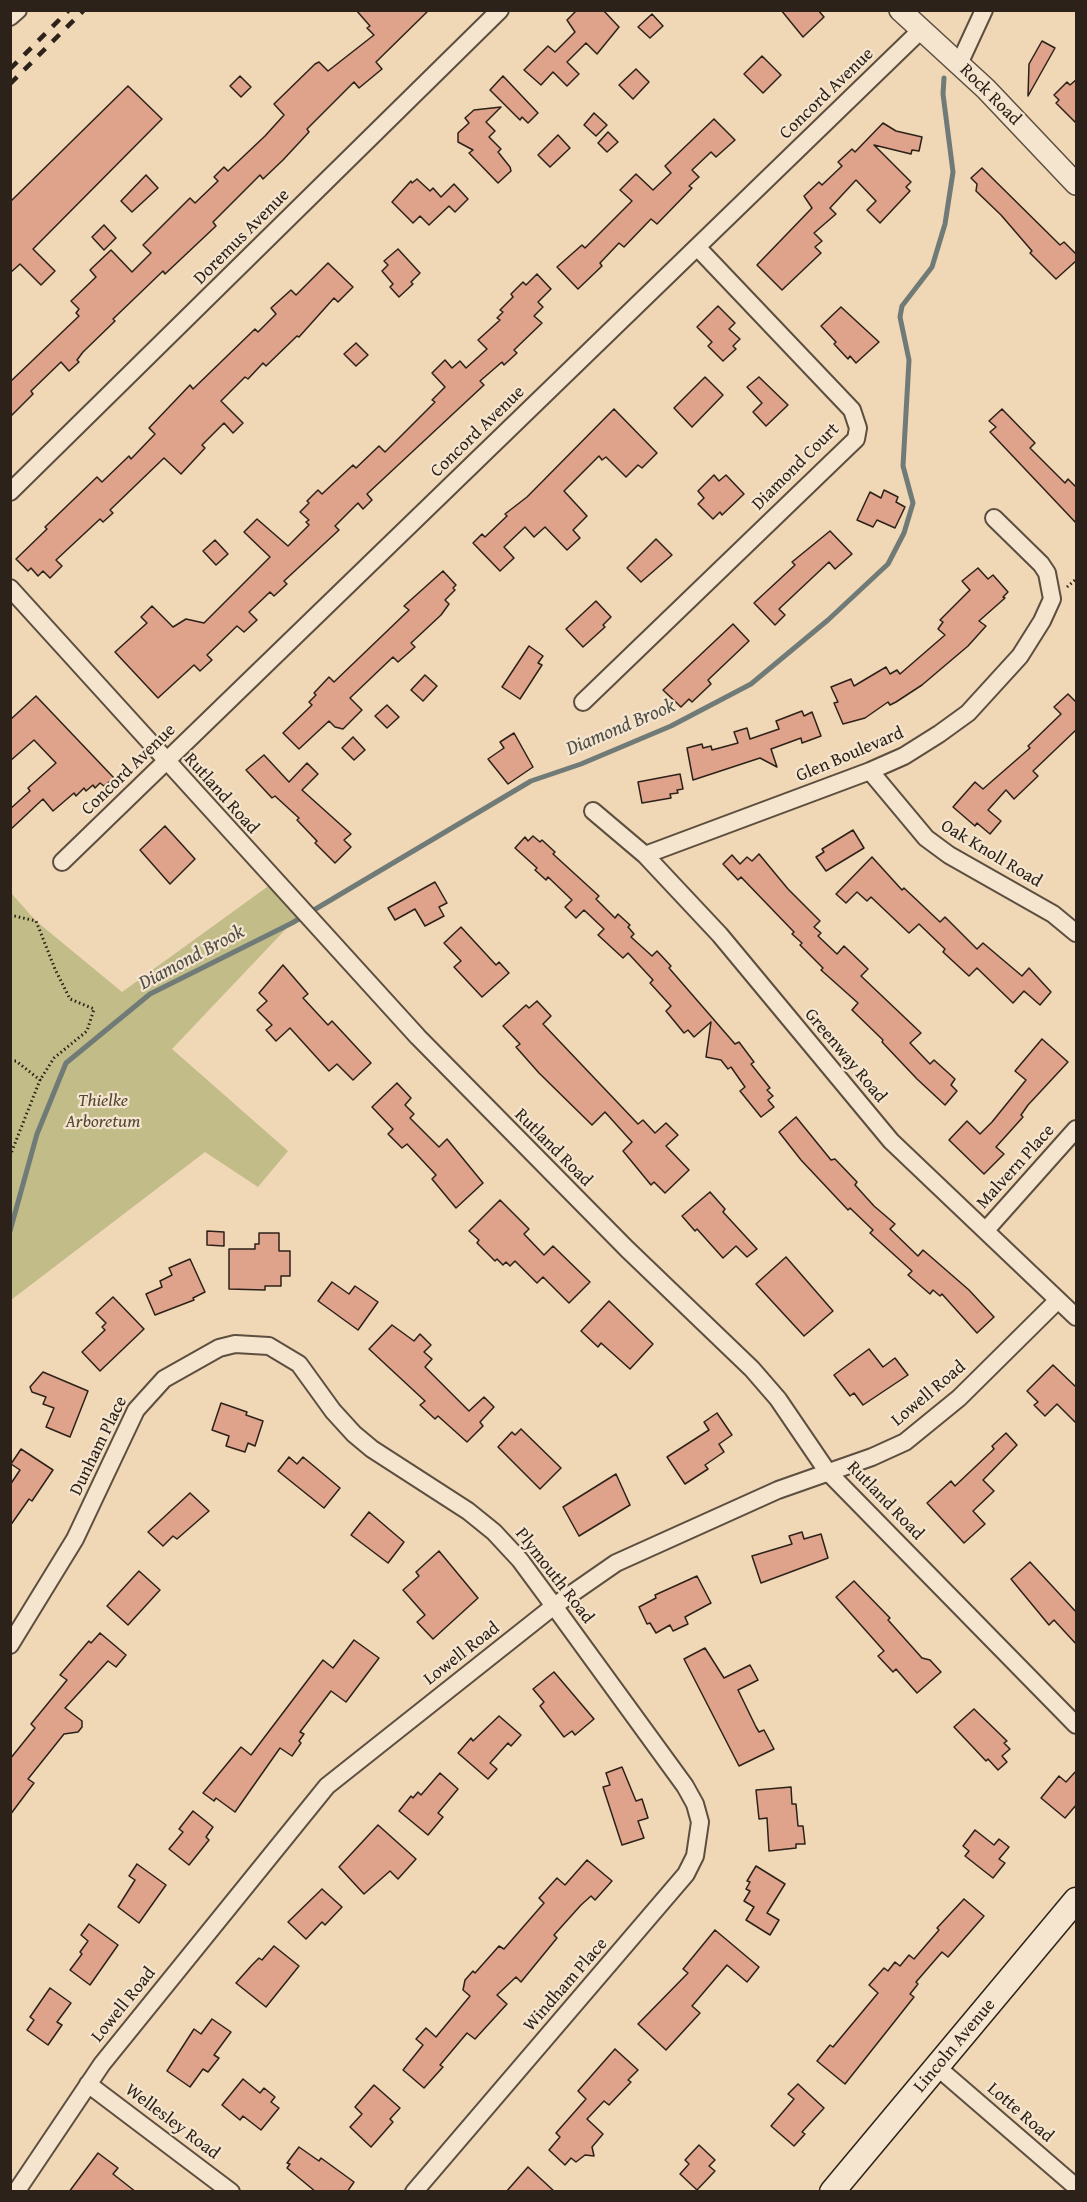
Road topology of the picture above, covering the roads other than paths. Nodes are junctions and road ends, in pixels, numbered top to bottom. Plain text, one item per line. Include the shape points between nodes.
1 (18, 10) edge
2 (500, 10) edge
3 (900, 10) edge
4 (984, 10) edge
5 (10, 17) edge
6 (921, 30) junction
7 (959, 64) junction
8 (1077, 184) edge
9 (697, 247) junction
10 (10, 492) edge
11 (994, 518) dead end
12 (10, 588) edge
13 (583, 702) dead end
14 (165, 761) junction
15 (870, 771) junction
16 (594, 810) dead end
17 (645, 855) junction
18 (62, 862) dead end
19 (1073, 923) edge
20 (1077, 1129) edge
21 (986, 1230) junction
22 (1058, 1300) junction
23 (1077, 1317) edge
24 (308, 1374) joint
25 (827, 1471) junction
26 (554, 1606) junction
27 (10, 1645) edge
28 (1077, 1725) edge
29 (685, 1786) joint
30 (1077, 1900) edge
31 (938, 2067) junction
32 (88, 2084) junction
33 (1077, 2187) edge
34 (16, 2192) edge
35 (231, 2192) edge
36 (414, 2192) edge
37 (832, 2192) edge

1 - 5 street
2 - 10 street, Doremus Avenue
3 - 6 street, Rock Road
4 - 7 street
6 - 7 street, Rock Road
6 - 9 street, Concord Avenue
7 - 8 street, Rock Road
9 - 13 street, Diamond Court via 852,410 858,428 856,439
9 - 14 street, Concord Avenue
11 - 15 street, Glen Boulevard via 1047,573 1052,599 1049,609 1020,656 968,712 904,756
12 - 14 street, Rutland Road
14 - 18 street, Concord Avenue
14 - 25 street, Rutland Road via 418,1037 627,1250 752,1369 778,1399
15 - 17 street, Glen Boulevard
15 - 19 street, Oak Knoll Road via 926,838 949,855
16 - 17 street, Greenway Road
17 - 21 street, Greenway Road via 720,935 891,1141
20 - 21 street, Malvern Place
21 - 22 street, Greenway Road
22 - 23 street, Greenway Road
22 - 25 street, Lowell Road via 959,1398 904,1442 872,1458
24 - 26 street, Plymouth Road via 333,1411 372,1449 494,1532
24 - 27 street, Dunham Place via 285,1353 252,1343 219,1348 164,1379 136,1410 75,1539
25 - 26 street, Lowell Road via 616,1563
25 - 28 street, Rutland Road
26 - 29 street, Plymouth Road
26 - 32 street, Lowell Road via 327,1786
29 - 36 street, Windham Place via 700,1822 695,1856 686,1874
30 - 31 main road, Lincoln Avenue
31 - 33 street, Lotte Road
31 - 37 main road, Lincoln Avenue
32 - 34 street, Lowell Road
32 - 35 street, Wellesley Road

